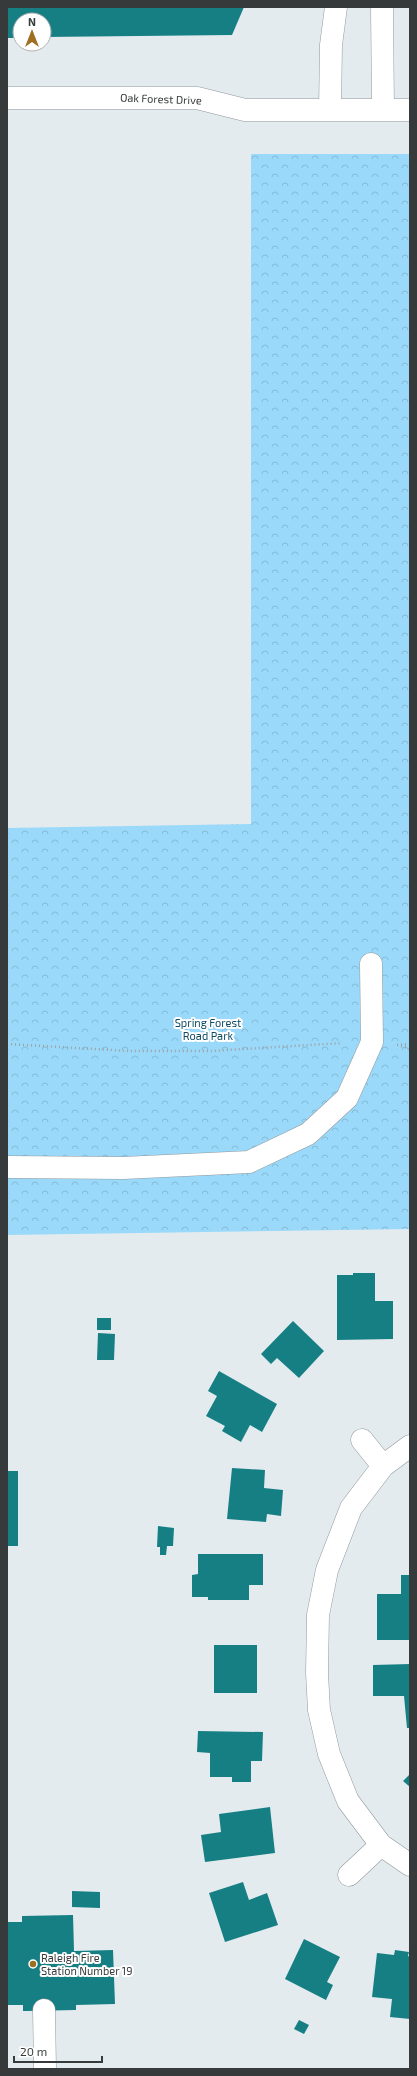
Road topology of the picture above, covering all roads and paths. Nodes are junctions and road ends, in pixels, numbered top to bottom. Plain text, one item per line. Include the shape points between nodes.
1 (336, 7) edge
2 (382, 7) edge
3 (7, 98) edge
4 (330, 110) junction
5 (383, 110) junction
6 (410, 110) edge
7 (371, 964) dead end
8 (372, 1042) junction
9 (7, 1044) edge
10 (401, 1046) dead end
11 (410, 1049) edge
12 (7, 1168) edge
13 (362, 1440) dead end
14 (410, 1446) edge
15 (383, 1466) junction
16 (382, 1845) junction
17 (410, 1865) edge
18 (349, 1875) dead end
19 (44, 2010) dead end
20 (45, 2069) edge

1 - 4 street via 331,45
2 - 5 street
3 - 4 street, Oak Forest Drive via 197,98 245,110
4 - 5 street, Oak Forest Drive
5 - 6 street, Oak Forest Drive
7 - 8 street
8 - 9 path via 316,1043 211,1051 136,1051
8 - 12 street via 347,1098 308,1134 249,1162 123,1168
10 - 11 path
13 - 15 street
14 - 15 street
15 - 16 street via 351,1508 327,1570 318,1615 317,1673 319,1710 329,1754 348,1801
16 - 17 street
16 - 18 street
19 - 20 street

